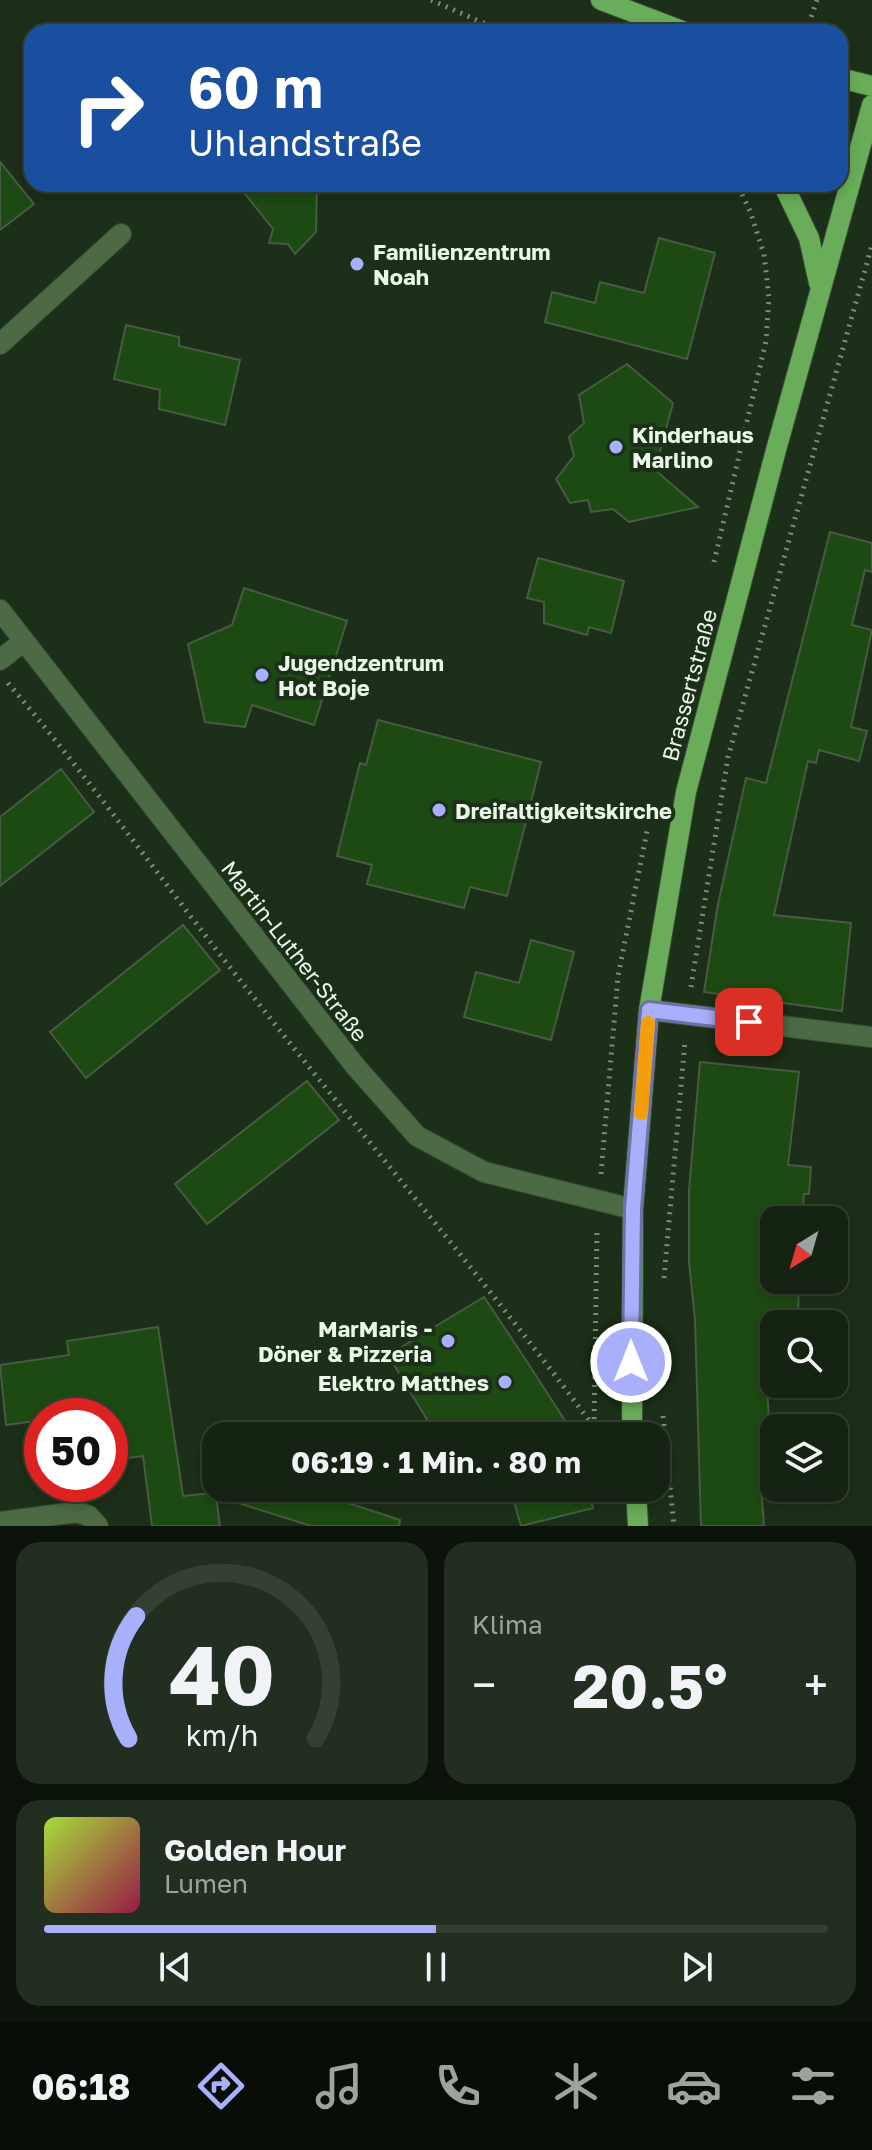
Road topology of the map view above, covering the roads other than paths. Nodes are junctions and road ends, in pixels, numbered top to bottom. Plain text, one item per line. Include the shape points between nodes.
1 (601, 0) edge
2 (635, 14) junction
3 (647, 24) edge
4 (663, 24) edge
5 (848, 80) edge
6 (872, 86) edge
7 (872, 105) edge
8 (848, 189) edge
9 (787, 192) edge
10 (847, 192) edge
11 (121, 234) dead end
12 (820, 287) junction
13 (0, 344) edge
14 (0, 610) edge
15 (24, 641) junction
16 (0, 660) edge
17 (649, 1010) junction
18 (872, 1037) edge
19 (633, 1209) junction
20 (632, 1422) edge
21 (637, 1502) edge
22 (0, 1522) edge
23 (98, 1526) edge
24 (638, 1526) edge

1 - 2 main road
2 - 3 main road
2 - 4 main road
5 - 6 main road
7 - 8 main road, Brassertstraße
9 - 12 main road via 809,238
10 - 12 main road, Brassertstraße
11 - 13 street
12 - 17 main road, Brassertstraße via 686,792
14 - 15 street, Martin-Luther-Straße
15 - 16 street
15 - 19 street, Martin-Luther-Straße via 356,1067 417,1136 484,1172
17 - 18 street
17 - 19 main road, Brassertstraße
19 - 20 main road, Brassertstraße
21 - 24 main road
22 - 23 street via 77,1512

